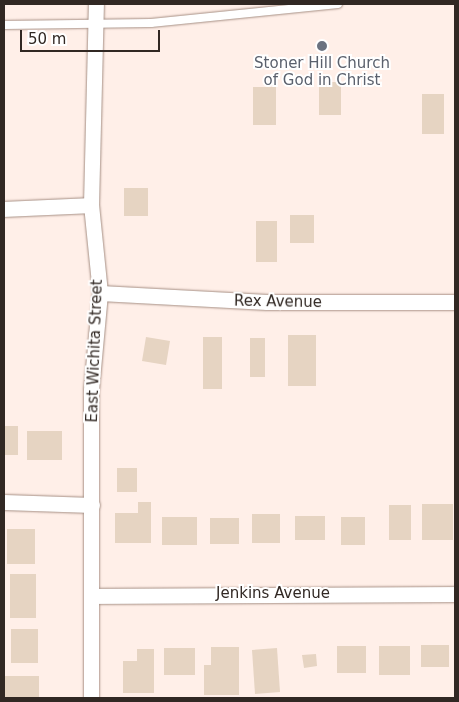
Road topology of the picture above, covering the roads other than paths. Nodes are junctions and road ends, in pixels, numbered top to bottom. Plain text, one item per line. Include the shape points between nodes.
1 (96, 4) edge
2 (338, 4) edge
3 (4, 25) edge
4 (97, 25) junction
5 (91, 205) junction
6 (4, 209) edge
7 (100, 293) junction
8 (455, 302) edge
9 (4, 502) edge
10 (92, 505) junction
11 (455, 594) edge
12 (91, 596) junction
13 (91, 698) edge

1 - 4 street, East Wichita Street
2 - 4 lane via 220,18
3 - 4 lane
4 - 5 street, East Wichita Street
5 - 6 street
5 - 7 street, East Wichita Street
7 - 8 street, Rex Avenue via 267,302
7 - 10 street, East Wichita Street via 90,390
9 - 10 street
10 - 12 street, East Wichita Street
11 - 12 street, Jenkins Avenue
12 - 13 street, East Wichita Street

